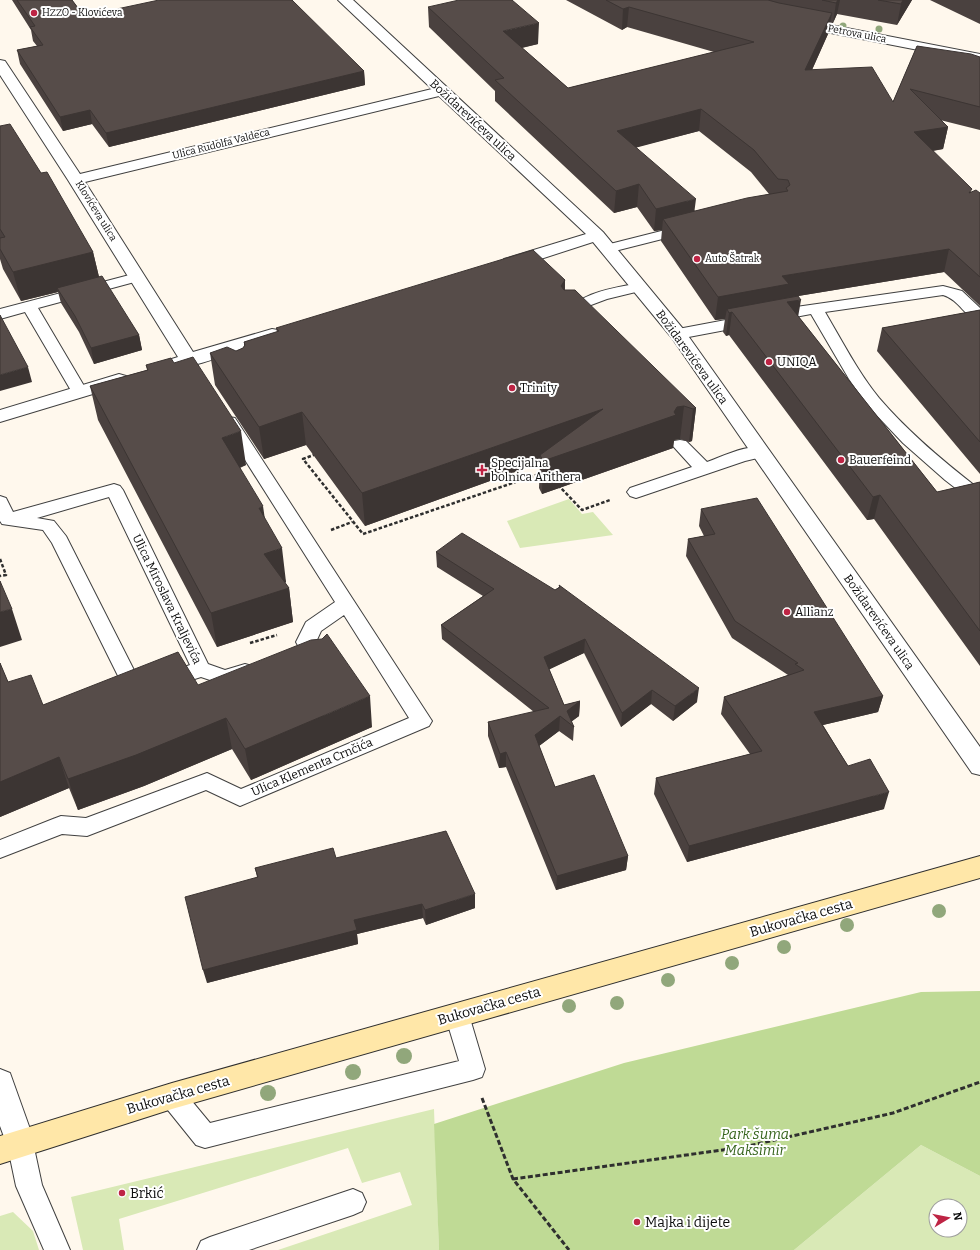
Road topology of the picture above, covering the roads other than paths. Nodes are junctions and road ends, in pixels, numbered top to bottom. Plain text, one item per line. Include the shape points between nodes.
1 (345, 0) edge
2 (784, 20) edge
3 (980, 58) edge
4 (0, 64) edge
5 (442, 91) junction
6 (76, 180) junction
7 (696, 226) edge
8 (602, 242) junction
9 (492, 268) edge
10 (137, 277) junction
11 (639, 287) junction
12 (0, 298) edge
13 (29, 306) junction
14 (816, 309) junction
15 (4, 313) edge
16 (980, 317) edge
17 (569, 318) edge
18 (289, 329) edge
19 (678, 334) junction
20 (194, 367) junction
21 (79, 391) junction
22 (219, 406) edge
23 (0, 416) edge
24 (680, 445) edge
25 (760, 452) junction
26 (704, 469) junction
27 (636, 492) dead end
28 (973, 493) edge
29 (0, 502) edge
30 (8, 520) junction
31 (346, 604) junction
32 (318, 664) edge
33 (256, 667) edge
34 (201, 669) junction
35 (980, 766) edge
36 (0, 849) edge
37 (980, 867) edge
38 (457, 1015) junction
39 (0, 1082) edge
40 (172, 1096) junction
41 (10, 1146) edge
42 (354, 1202) dead end
43 (57, 1250) edge
44 (210, 1250) edge

1 - 5 street, Božidarevićeva ulica
2 - 3 street, Petrova ulica
4 - 6 street, Klovićeva ulica
5 - 6 street, Ulica Rudolfa Valdeca
5 - 8 street, Božidarevićeva ulica
6 - 10 street, Klovićeva ulica
7 - 8 lane
8 - 9 street
8 - 11 street, Božidarevićeva ulica
10 - 13 lane
10 - 20 street, Klovićeva ulica
11 - 17 lane via 602,295 586,302
11 - 19 street, Božidarevićeva ulica
12 - 15 lane
13 - 15 lane
13 - 21 lane
14 - 16 lane via 943,290 957,294
14 - 19 lane
14 - 28 lane via 857,379 874,402 909,439
18 - 20 street via 226,357
19 - 25 street, Božidarevićeva ulica
20 - 21 street via 141,373
21 - 23 street
22 - 31 lane
24 - 26 lane
25 - 26 lane
25 - 35 street, Božidarevićeva ulica
26 - 27 lane
29 - 30 lane
30 - 34 lane, Ulica Miroslava Kraljevića via 48,525 60,540 135,692
30 - 34 lane, Ulica Miroslava Kraljevića via 114,490
31 - 32 lane via 313,627 306,642
31 - 36 lane, Ulica Klementa Crnčića via 422,721 240,798 207,781 87,827 61,825
33 - 34 lane via 225,678
37 - 38 main road, Bukovačka cesta
38 - 40 main road, Bukovačka cesta
38 - 40 lane via 473,1069 205,1136
39 - 41 street
40 - 41 main road, Bukovačka cesta
41 - 43 lane
42 - 44 lane

